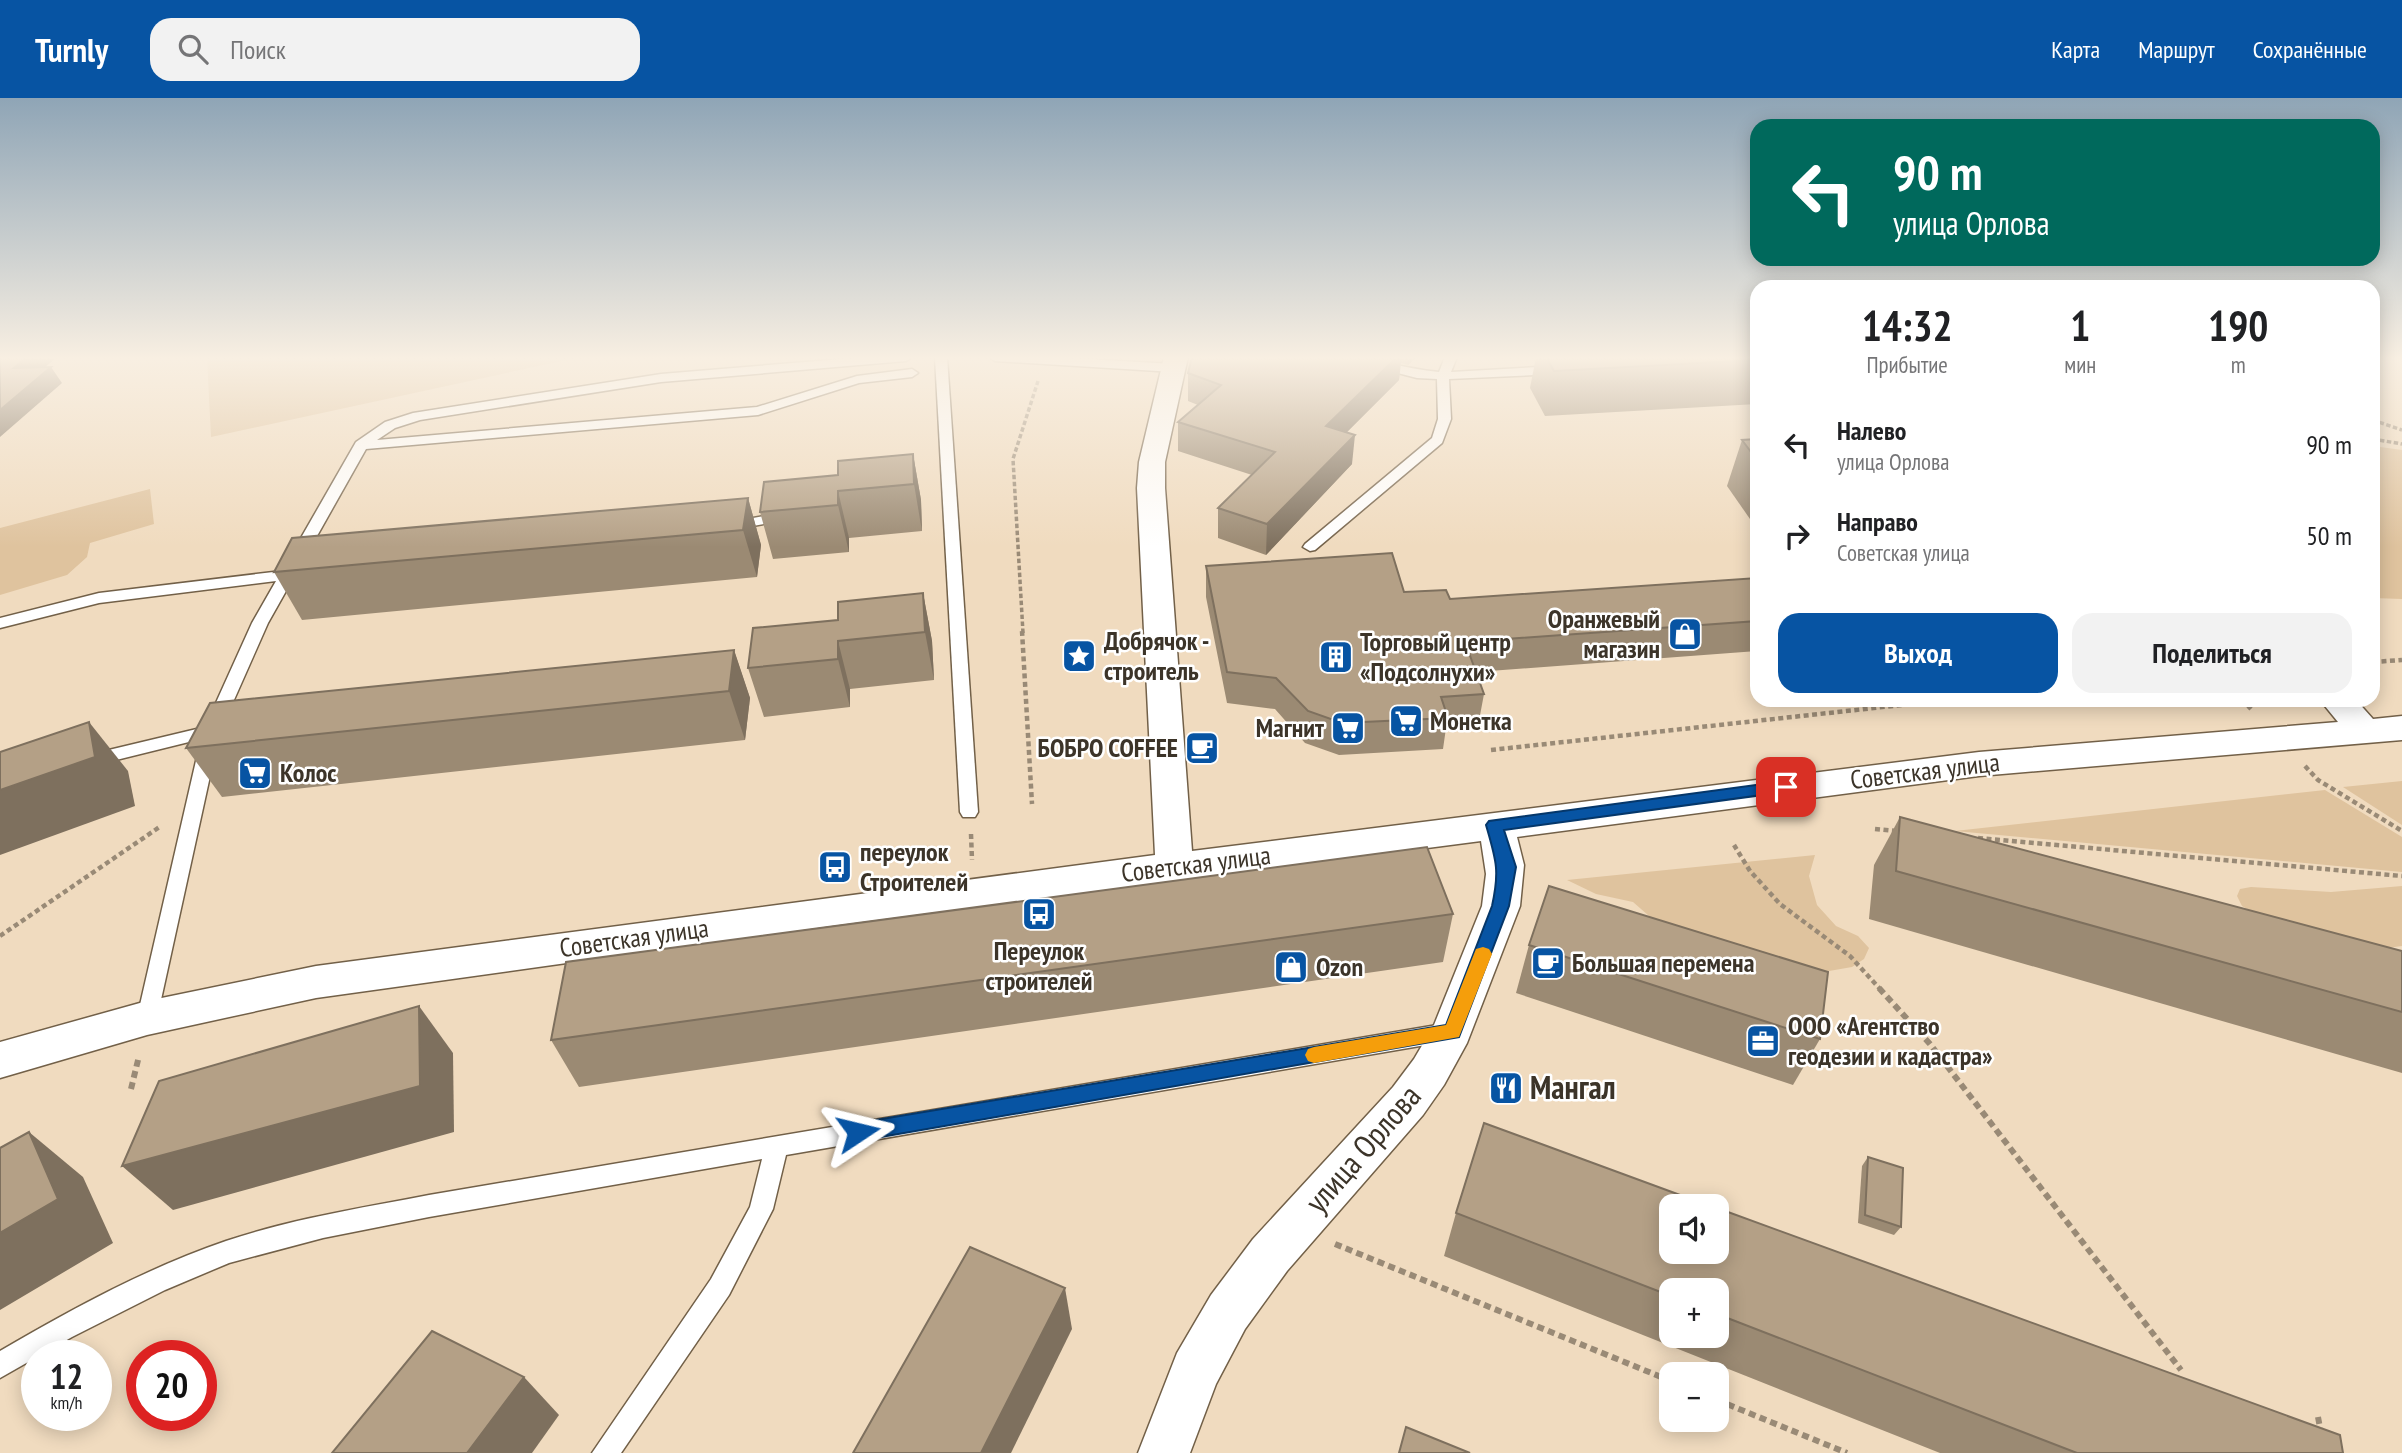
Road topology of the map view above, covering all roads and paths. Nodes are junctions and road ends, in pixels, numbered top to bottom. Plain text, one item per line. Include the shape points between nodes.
1 (405, 420) edge
2 (650, 420) edge
3 (945, 420) edge
4 (1026, 420) edge
5 (1162, 420) edge
6 (1445, 420) edge
7 (2380, 422) edge
8 (2402, 430) edge
9 (2380, 440) edge
10 (2402, 444) edge
11 (361, 445) junction
12 (806, 510) edge
13 (719, 527) edge
14 (1310, 547) dead end
15 (295, 569) junction
16 (0, 623) edge
17 (2402, 660) edge
18 (2380, 662) edge
19 (1883, 707) edge
20 (2249, 707) edge
21 (2343, 707) edge
22 (237, 727) edge
23 (2402, 728) edge
24 (212, 730) junction
25 (2364, 730) junction
26 (2278, 737) junction
27 (1491, 750) dead end
28 (69, 765) edge
29 (194, 803) junction
30 (1032, 804) dead end
31 (969, 812) dead end
32 (1494, 825) junction
33 (1875, 829) dead end
34 (2402, 831) edge
35 (1902, 832) edge
36 (1972, 838) edge
37 (1734, 845) dead end
38 (1175, 867) junction
39 (2402, 876) edge
40 (0, 936) edge
41 (147, 1018) junction
42 (1452, 1031) junction
43 (0, 1060) edge
44 (777, 1146) junction
45 (1324, 1239) dead end
46 (0, 1365) edge
47 (2181, 1370) dead end
48 (1659, 1376) edge
49 (1729, 1405) edge
50 (2318, 1417) dead end
51 (2323, 1441) edge
52 (605, 1453) edge
53 (1164, 1453) edge
54 (1847, 1453) edge

1 - 11 lane
2 - 11 lane
3 - 31 lane
4 - 30 path via 1013,459
5 - 38 street via 1151,488
6 - 14 lane via 1437,440
7 - 8 path
9 - 10 path
11 - 15 lane
12 - 13 lane
15 - 16 lane via 99,598
15 - 24 lane via 255,634
17 - 18 path
19 - 27 path
20 - 26 path
21 - 25 street
22 - 24 lane
23 - 25 street, Советская улица
24 - 28 lane
24 - 29 lane
25 - 26 street, Советская улица
26 - 32 street, Советская улица via 1979,764
26 - 34 path via 2318,780
29 - 40 path
29 - 41 lane
32 - 38 street, Советская улица
32 - 42 street, улица Орлова via 1507,867 1501,906
33 - 35 path
36 - 39 path
37 - 47 path via 1780,904 1850,956 1930,1044
38 - 41 street, Советская улица via 316,982
41 - 43 street, Советская улица
42 - 44 lane
42 - 53 street, улица Орлова via 1408,1101 1270,1255 1228,1312 1195,1371
44 - 46 lane via 429,1206 227,1252 63,1328
44 - 52 lane via 761,1209 720,1287
45 - 48 path
49 - 54 path
50 - 51 path

